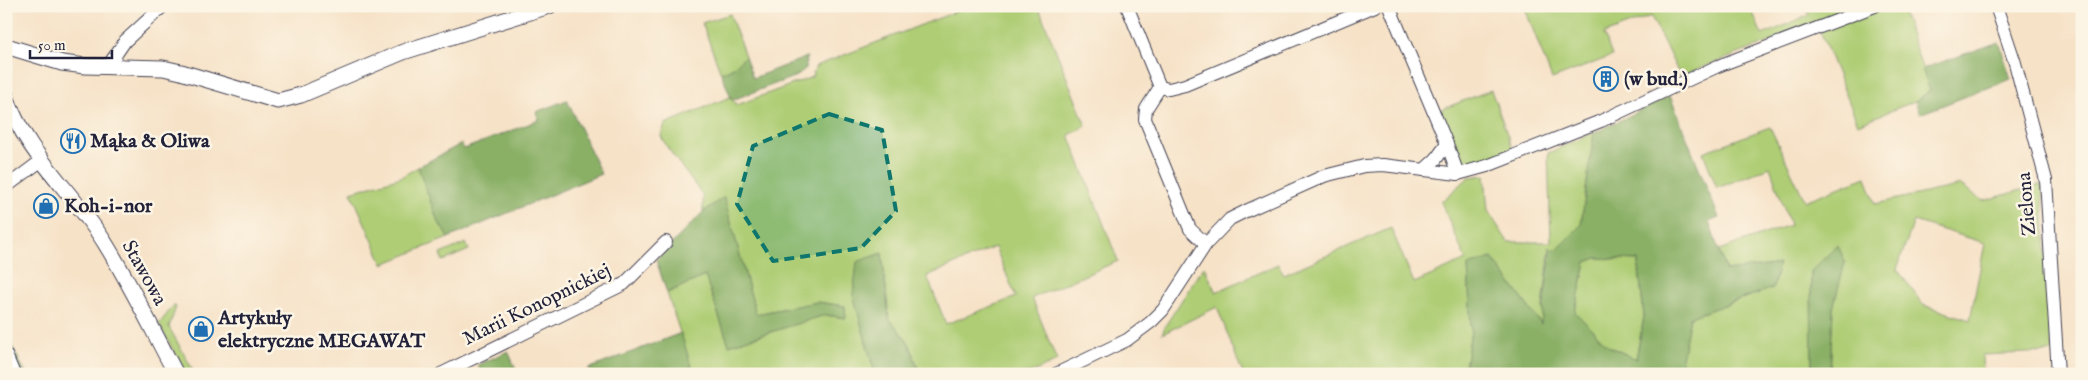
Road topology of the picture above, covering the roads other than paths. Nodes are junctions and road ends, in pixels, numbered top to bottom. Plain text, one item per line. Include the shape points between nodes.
1 (163, 6) edge
2 (550, 6) edge
3 (1127, 6) edge
4 (1376, 6) edge
5 (1389, 6) edge
6 (1875, 6) edge
7 (1996, 6) edge
8 (6, 46) edge
9 (108, 66) junction
10 (1160, 87) junction
11 (6, 96) edge
12 (1447, 144) junction
13 (42, 160) junction
14 (1424, 170) junction
15 (1458, 174) junction
16 (6, 187) edge
17 (666, 242) dead end
18 (1206, 244) junction
19 (6, 355) edge
20 (14, 374) edge
21 (176, 374) edge
22 (441, 374) edge
23 (1056, 374) edge
24 (2058, 374) edge

1 - 9 street via 125,41
2 - 9 street via 403,52 301,95 278,101 163,68
3 - 10 street
4 - 10 street via 1185,85 1169,89
5 - 12 street
6 - 15 street via 1718,66 1547,144
7 - 24 street, Zielona via 2015,63 2046,180
8 - 9 street via 62,63
10 - 18 street via 1146,109 1145,119 1190,228
11 - 13 street, Stawowa via 23,134
12 - 14 street
12 - 15 street
13 - 16 street
13 - 21 street, Stawowa via 106,244
14 - 15 street
14 - 18 street via 1364,166 1324,176 1230,219
17 - 22 street, Marii Konopnickiej via 624,284
18 - 23 street via 1163,310 1151,322 1127,340
19 - 20 street

